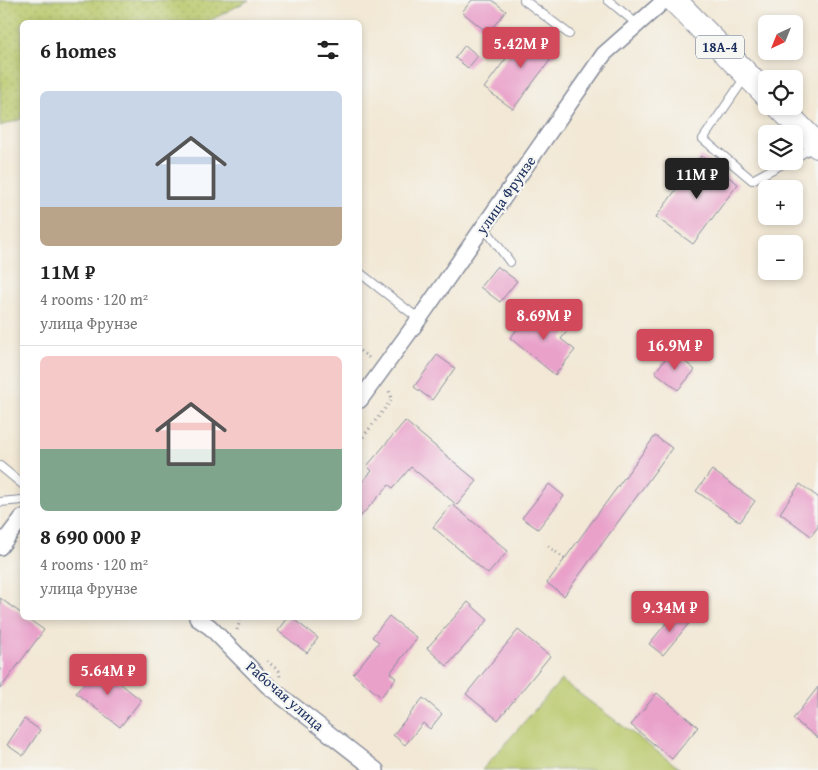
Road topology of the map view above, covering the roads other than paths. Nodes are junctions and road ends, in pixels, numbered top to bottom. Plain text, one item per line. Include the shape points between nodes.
1 (524, 0) edge
2 (608, 0) edge
3 (665, 0) edge
4 (674, 0) edge
5 (637, 24) junction
6 (569, 34) dead end
7 (747, 74) junction
8 (758, 86) edge
9 (788, 115) edge
10 (818, 146) edge
11 (803, 154) edge
12 (771, 170) edge
13 (484, 227) junction
14 (510, 262) dead end
15 (362, 276) edge
16 (419, 319) junction
17 (362, 397) edge
18 (0, 466) edge
19 (20, 482) edge
20 (20, 500) edge
21 (0, 502) edge
22 (20, 521) edge
23 (0, 547) edge
24 (213, 622) edge
25 (376, 770) edge

1 - 6 lane
2 - 5 lane
3 - 5 street, улица Фрунзе
4 - 7 main road, 18А-4
5 - 13 street, улица Фрунзе via 604,54
7 - 8 main road, 18А-4
7 - 12 lane via 703,139 752,180
9 - 10 main road
10 - 11 lane
13 - 14 lane
13 - 16 street, улица Фрунзе
15 - 16 lane
16 - 17 street, улица Фрунзе
18 - 19 lane
20 - 21 lane
22 - 23 street
24 - 25 street, Рабочая улица via 268,686

